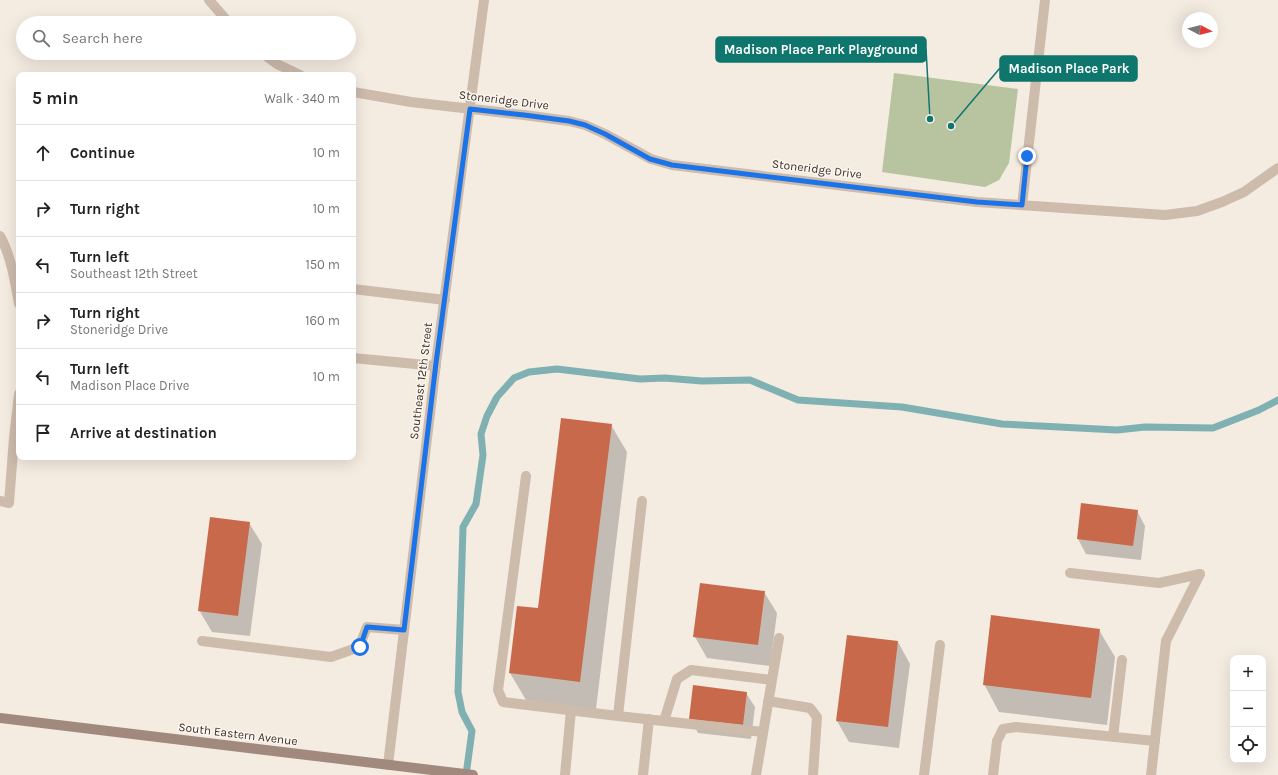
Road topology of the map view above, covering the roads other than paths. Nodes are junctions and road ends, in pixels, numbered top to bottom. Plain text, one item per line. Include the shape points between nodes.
1 (208, 0) edge
2 (484, 0) edge
3 (1045, 0) edge
4 (223, 16) edge
5 (272, 60) edge
6 (294, 72) edge
7 (356, 93) edge
8 (470, 109) junction
9 (1278, 168) edge
10 (1022, 205) junction
11 (0, 236) edge
12 (16, 288) edge
13 (356, 289) edge
14 (445, 300) junction
15 (356, 358) edge
16 (436, 366) junction
17 (16, 420) edge
18 (526, 476) dead end
19 (642, 501) dead end
20 (4, 502) edge
21 (1070, 573) dead end
22 (404, 630) junction
23 (779, 638) dead end
24 (202, 641) dead end
25 (940, 645) dead end
26 (1122, 660) dead end
27 (772, 680) junction
28 (768, 701) junction
29 (572, 710) junction
30 (618, 716) junction
31 (0, 718) edge
32 (650, 719) junction
33 (664, 721) junction
34 (763, 732) junction
35 (1112, 737) junction
36 (1154, 741) junction
37 (388, 765) junction
38 (473, 775) edge
39 (565, 775) edge
40 (643, 775) edge
41 (756, 775) edge
42 (813, 775) edge
43 (924, 775) edge
44 (993, 775) edge
45 (1151, 775) edge

1 - 4 street
2 - 8 street, Southeast 12th Street
3 - 10 street
5 - 6 street
7 - 8 street, Stoneridge Drive
8 - 10 street, Stoneridge Drive via 585,125 650,159 672,165 977,202
8 - 14 street, Southeast 12th Street
9 - 10 street, Stoneridge Drive via 1244,192 1197,211 1165,215
11 - 12 street
13 - 14 street
14 - 16 street, Southeast 12th Street
15 - 16 street
16 - 22 street, Southeast 12th Street
17 - 20 street
18 - 29 street via 498,690 503,702
19 - 30 street
21 - 36 street via 1159,583 1200,574 1166,641
22 - 24 street via 367,627 360,647 331,657
22 - 37 street, Southeast 12th Street
23 - 27 street
25 - 43 street
26 - 35 street
27 - 28 street
27 - 33 street via 691,670 677,679
28 - 34 street
28 - 42 street via 810,708 817,717
29 - 30 street
29 - 39 street
30 - 32 street
31 - 37 main road, South Eastern Avenue
32 - 33 street
32 - 40 street
33 - 34 street
34 - 41 street
35 - 36 street
35 - 44 street via 1016,727 1003,728 997,741
36 - 45 street
37 - 38 main road, South Eastern Avenue

